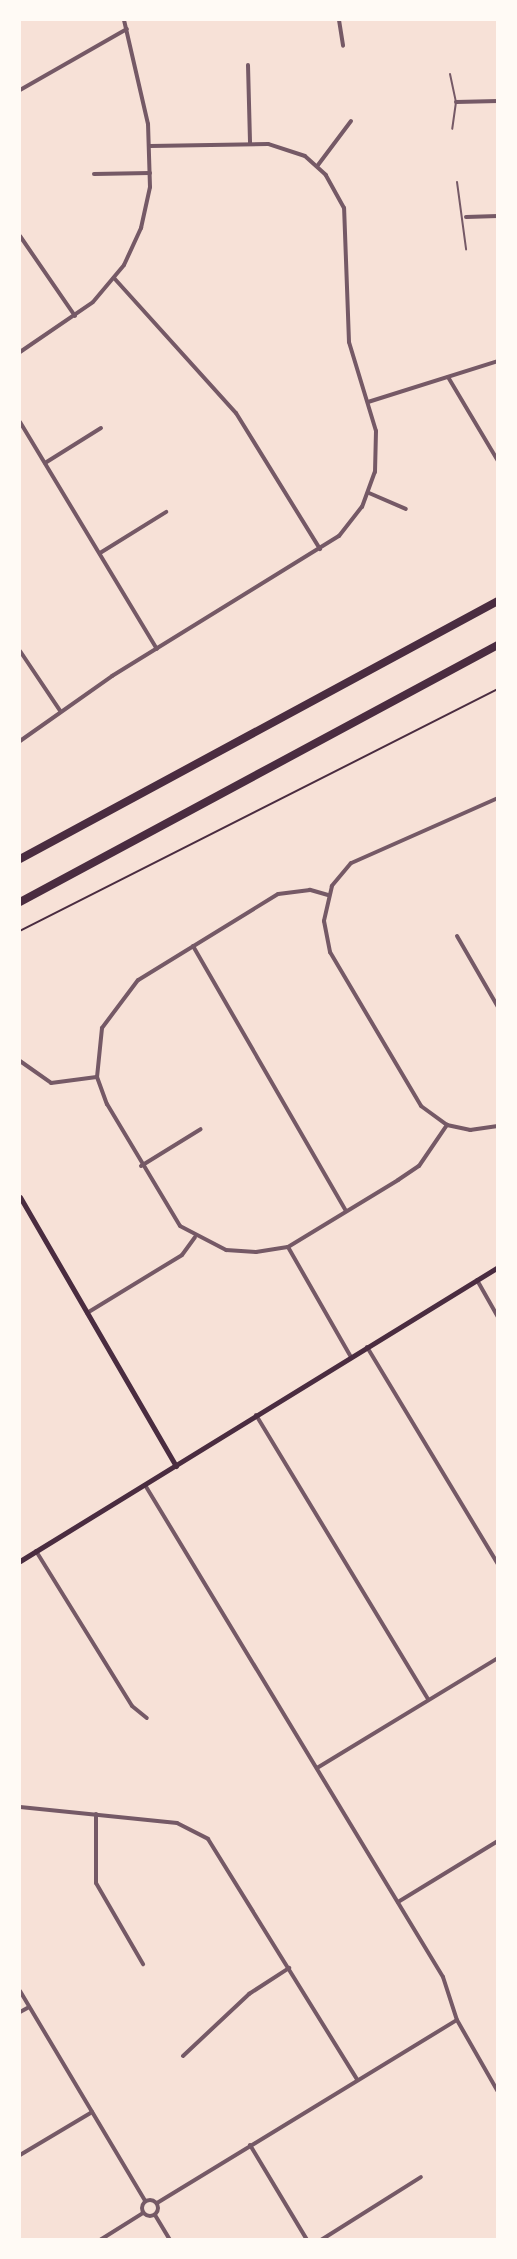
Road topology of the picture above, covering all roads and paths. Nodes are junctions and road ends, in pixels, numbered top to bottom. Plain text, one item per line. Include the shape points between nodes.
1 (124, 20) edge
2 (339, 20) edge
3 (127, 29) junction
4 (343, 46) dead end
5 (248, 65) dead end
6 (450, 74) dead end
7 (20, 90) edge
8 (498, 101) edge
9 (456, 102) junction
10 (351, 121) dead end
11 (452, 129) dead end
12 (250, 143) junction
13 (150, 146) junction
14 (318, 165) junction
15 (150, 173) junction
16 (94, 174) dead end
17 (457, 182) dead end
18 (498, 216) edge
19 (466, 217) junction
20 (20, 236) edge
21 (466, 249) dead end
22 (114, 278) junction
23 (75, 316) junction
24 (20, 352) edge
25 (498, 361) edge
26 (447, 377) junction
27 (368, 402) junction
28 (20, 422) edge
29 (101, 428) dead end
30 (498, 461) edge
31 (45, 463) junction
32 (369, 493) junction
33 (406, 509) dead end
34 (166, 512) dead end
35 (320, 549) junction
36 (100, 553) junction
37 (498, 599) edge
38 (498, 645) edge
39 (157, 649) junction
40 (20, 651) edge
41 (498, 689) edge
42 (61, 712) junction
43 (20, 741) edge
44 (498, 798) edge
45 (20, 859) edge
46 (328, 895) junction
47 (20, 902) edge
48 (20, 931) edge
49 (457, 936) dead end
50 (193, 946) junction
51 (498, 1007) edge
52 (20, 1060) edge
53 (97, 1077) junction
54 (447, 1125) junction
55 (498, 1126) edge
56 (201, 1129) dead end
57 (141, 1166) junction
58 (20, 1197) edge
59 (346, 1211) junction
60 (195, 1237) junction
61 (288, 1247) junction
62 (498, 1267) edge
63 (477, 1280) junction
64 (87, 1313) junction
65 (498, 1317) edge
66 (367, 1347) junction
67 (351, 1357) junction
68 (256, 1415) junction
69 (176, 1466) junction
70 (145, 1485) junction
71 (36, 1551) junction
72 (20, 1561) edge
73 (498, 1564) edge
74 (498, 1658) edge
75 (428, 1700) junction
76 (147, 1718) dead end
77 (317, 1768) junction
78 (20, 1807) edge
79 (96, 1814) junction
80 (498, 1841) edge
81 (398, 1902) junction
82 (143, 1964) dead end
83 (289, 1968) junction
84 (20, 1991) edge
85 (29, 2007) junction
86 (20, 2013) edge
87 (457, 2020) junction
88 (183, 2056) dead end
89 (357, 2079) junction
90 (498, 2092) edge
91 (92, 2112) junction
92 (250, 2145) junction
93 (20, 2155) edge
94 (421, 2177) dead end
95 (145, 2201) junction
96 (157, 2203) junction
97 (143, 2213) junction
98 (155, 2215) junction
99 (100, 2240) edge
100 (170, 2240) edge
101 (308, 2240) edge
102 (321, 2240) edge

1 - 3 street
2 - 4 street
3 - 7 street
3 - 13 street
5 - 12 street
6 - 9 lane
8 - 9 street
9 - 11 lane
10 - 14 street
12 - 13 street
12 - 14 street via 282,147
13 - 15 street
14 - 27 street via 344,208 349,342
15 - 16 street
15 - 22 street via 141,228
17 - 19 lane
18 - 19 street
19 - 21 lane
20 - 23 street
22 - 23 street
22 - 35 street via 236,413
23 - 24 street
25 - 26 street
26 - 27 street
26 - 30 street
27 - 32 street via 377,445
28 - 31 street
29 - 31 street
31 - 36 street
32 - 33 street
32 - 35 street via 347,528
34 - 36 street
35 - 39 street
36 - 39 street
37 - 45 highway
38 - 47 highway
39 - 42 street
40 - 42 street
41 - 48 path
42 - 43 street
44 - 46 street via 367,854 344,869
46 - 50 street via 310,890 278,894
46 - 54 street via 324,921 330,952 421,1106
49 - 51 street
50 - 53 street via 138,980 118,1001 102,1028
50 - 59 street
52 - 53 street via 51,1083
53 - 57 street
54 - 55 street via 470,1130
54 - 59 street via 419,1166
56 - 57 street
57 - 60 street via 169,1213
58 - 64 main road
59 - 61 street
60 - 61 street via 226,1250
60 - 64 street via 182,1255
61 - 67 street
62 - 63 main road
63 - 65 street
63 - 66 main road
64 - 69 main road
66 - 67 main road
66 - 73 street
67 - 68 main road
68 - 69 main road
68 - 75 street
69 - 70 main road
70 - 71 main road
70 - 77 street
71 - 72 main road
71 - 76 street via 132,1706
74 - 75 street
75 - 77 street
77 - 81 street
78 - 79 street
79 - 82 street via 96,1882
79 - 83 street via 177,1823 208,1839
80 - 81 street
81 - 87 street via 442,1977
83 - 88 street via 249,1994
83 - 89 street
84 - 85 street
85 - 86 street
85 - 91 street
87 - 89 street
87 - 90 street
89 - 92 street
91 - 93 street
91 - 95 street
92 - 96 street
92 - 101 street
94 - 102 street
95 - 96 street
95 - 97 street
96 - 98 street
97 - 98 street
97 - 99 street
98 - 100 street

